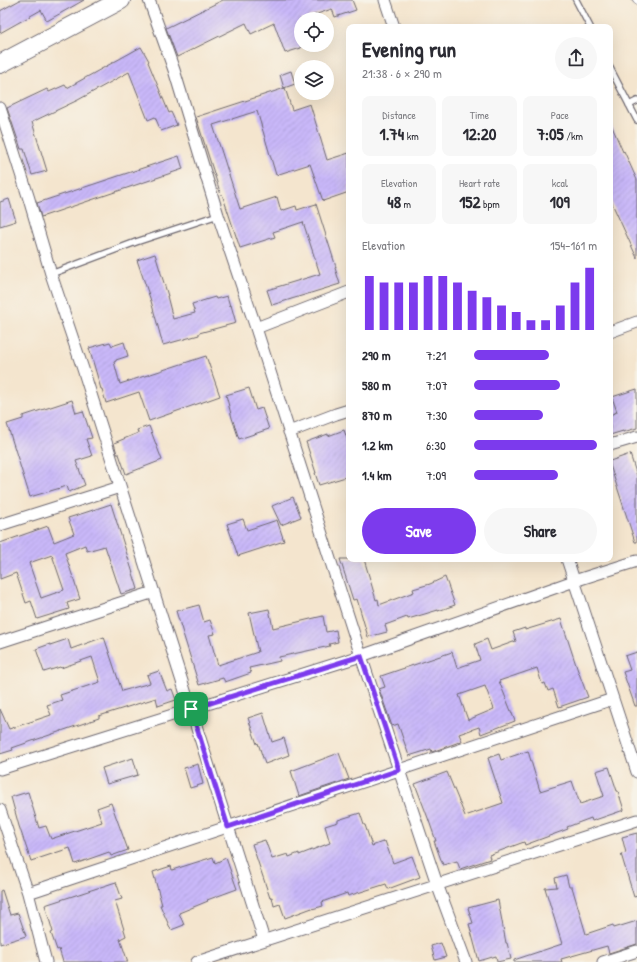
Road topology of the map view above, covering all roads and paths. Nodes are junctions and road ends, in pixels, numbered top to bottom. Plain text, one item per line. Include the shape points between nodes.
1 (121, 0) edge
2 (149, 0) edge
3 (385, 0) edge
4 (576, 0) edge
5 (393, 24) edge
6 (588, 24) edge
7 (0, 64) edge
8 (613, 74) edge
9 (637, 101) edge
10 (629, 105) junction
11 (0, 108) edge
12 (637, 120) edge
13 (218, 215) junction
14 (51, 274) junction
15 (346, 293) edge
16 (637, 322) edge
17 (256, 328) junction
18 (613, 331) edge
19 (346, 411) edge
20 (289, 432) junction
21 (637, 437) edge
22 (613, 444) edge
23 (120, 487) junction
24 (0, 525) edge
25 (637, 561) edge
26 (567, 562) edge
27 (574, 581) junction
28 (154, 592) junction
29 (0, 642) edge
30 (361, 656) junction
31 (613, 699) junction
32 (191, 709) junction
33 (0, 768) edge
34 (399, 770) junction
35 (637, 772) edge
36 (0, 810) edge
37 (637, 820) edge
38 (228, 827) junction
39 (437, 884) junction
40 (28, 893) junction
41 (264, 940) junction
42 (637, 951) edge
43 (46, 962) edge
44 (197, 962) edge
45 (466, 962) edge
46 (603, 962) edge

1 - 7 highway
2 - 13 street via 174,70
3 - 5 street
4 - 6 lane
8 - 10 lane
9 - 10 lane
10 - 12 lane
11 - 14 street
13 - 14 lane
13 - 17 street
14 - 23 street
15 - 17 street
16 - 18 street
17 - 20 street
19 - 20 street
20 - 30 street
21 - 22 street
23 - 24 street
23 - 28 street
25 - 27 street
26 - 27 street
27 - 30 street
27 - 31 street
28 - 29 street
28 - 32 street
30 - 32 street
30 - 34 street
31 - 34 street
31 - 35 street
32 - 33 street
32 - 38 street
34 - 38 street
34 - 39 street
36 - 40 street
37 - 39 street
38 - 40 street
38 - 41 street
39 - 41 street
39 - 45 street
40 - 43 street
41 - 44 street
42 - 46 street

